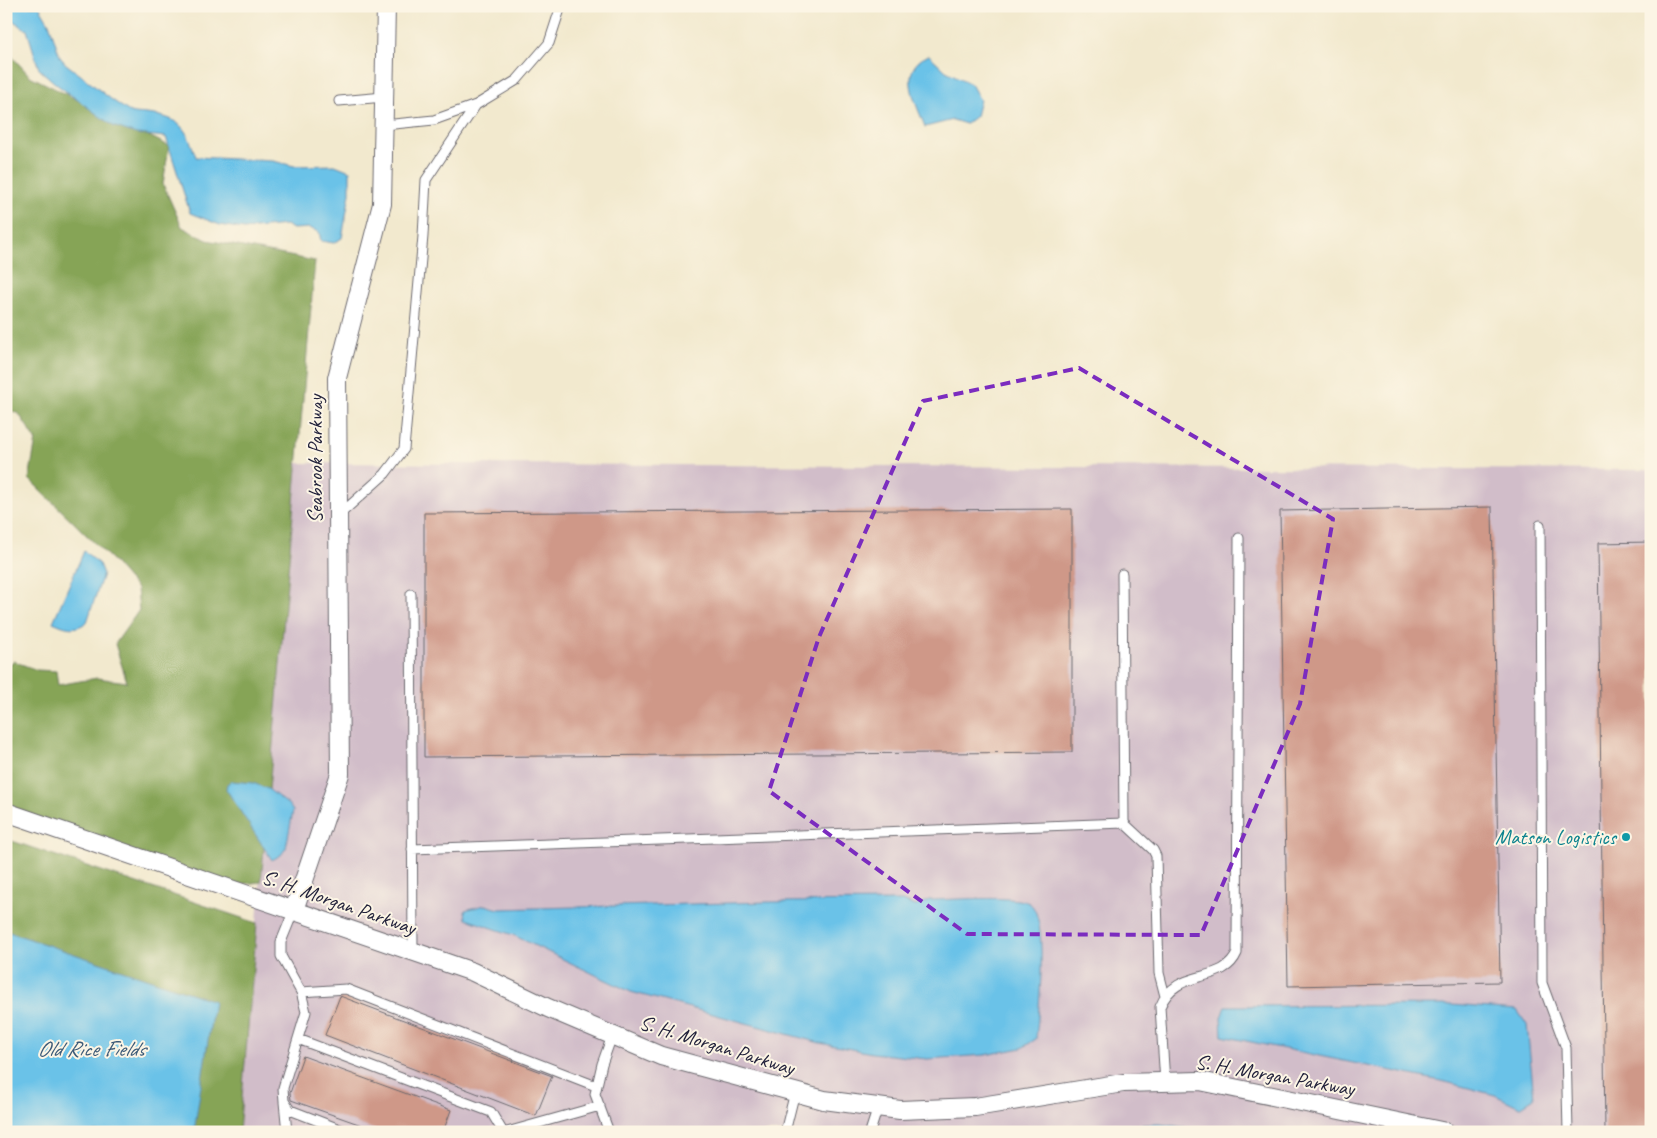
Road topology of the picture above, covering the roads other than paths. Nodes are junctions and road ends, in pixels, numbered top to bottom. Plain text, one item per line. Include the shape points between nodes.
1 (386, 6) edge
2 (561, 6) edge
3 (384, 96) junction
4 (339, 100) dead end
5 (476, 105) junction
6 (384, 125) junction
7 (338, 516) junction
8 (1540, 524) dead end
9 (1239, 538) dead end
10 (1122, 574) dead end
11 (411, 594) dead end
12 (6, 812) edge
13 (1124, 823) junction
14 (412, 849) junction
15 (294, 910) junction
16 (413, 951) junction
17 (301, 992) junction
18 (1165, 996) junction
19 (612, 1036) junction
20 (298, 1039) junction
21 (1164, 1082) junction
22 (596, 1086) junction
23 (795, 1092) junction
24 (284, 1101) junction
25 (600, 1106) junction
26 (878, 1107) junction
27 (287, 1132) edge
28 (346, 1132) edge
29 (503, 1132) edge
30 (507, 1132) edge
31 (609, 1132) edge
32 (785, 1132) edge
33 (870, 1132) edge
34 (1446, 1132) edge
35 (1568, 1132) edge

1 - 3 street, Seabrook Parkway
2 - 5 lane via 549,44 517,80
3 - 4 lane
3 - 6 street, Seabrook Parkway
5 - 6 lane via 434,120
5 - 7 lane via 426,180 424,236 404,449 385,474
6 - 7 street, Seabrook Parkway via 382,204 337,378
7 - 15 street, Seabrook Parkway via 340,774
8 - 35 lane via 1542,983 1566,1048
9 - 18 lane via 1237,952 1233,961 1224,968 1172,987
10 - 13 lane
11 - 14 lane
12 - 15 street, S. H. Morgan Parkway
13 - 14 lane
13 - 18 lane via 1156,856 1159,973
14 - 16 lane
15 - 16 street, S. H. Morgan Parkway
15 - 17 lane via 281,942 281,956
16 - 19 street, S. H. Morgan Parkway via 473,972
17 - 20 lane via 306,1012
17 - 22 lane via 346,989
18 - 21 lane via 1160,1006
19 - 22 lane
19 - 23 street, S. H. Morgan Parkway via 661,1056
20 - 24 lane via 283,1088
20 - 29 lane via 491,1112
21 - 26 street, S. H. Morgan Parkway via 1123,1083 975,1107 900,1110
21 - 34 street, S. H. Morgan Parkway via 1200,1081
22 - 25 lane via 595,1094
23 - 26 street, S. H. Morgan Parkway via 824,1100
23 - 32 lane
24 - 27 lane
24 - 28 lane via 290,1110
25 - 30 lane
25 - 31 lane
26 - 33 lane

